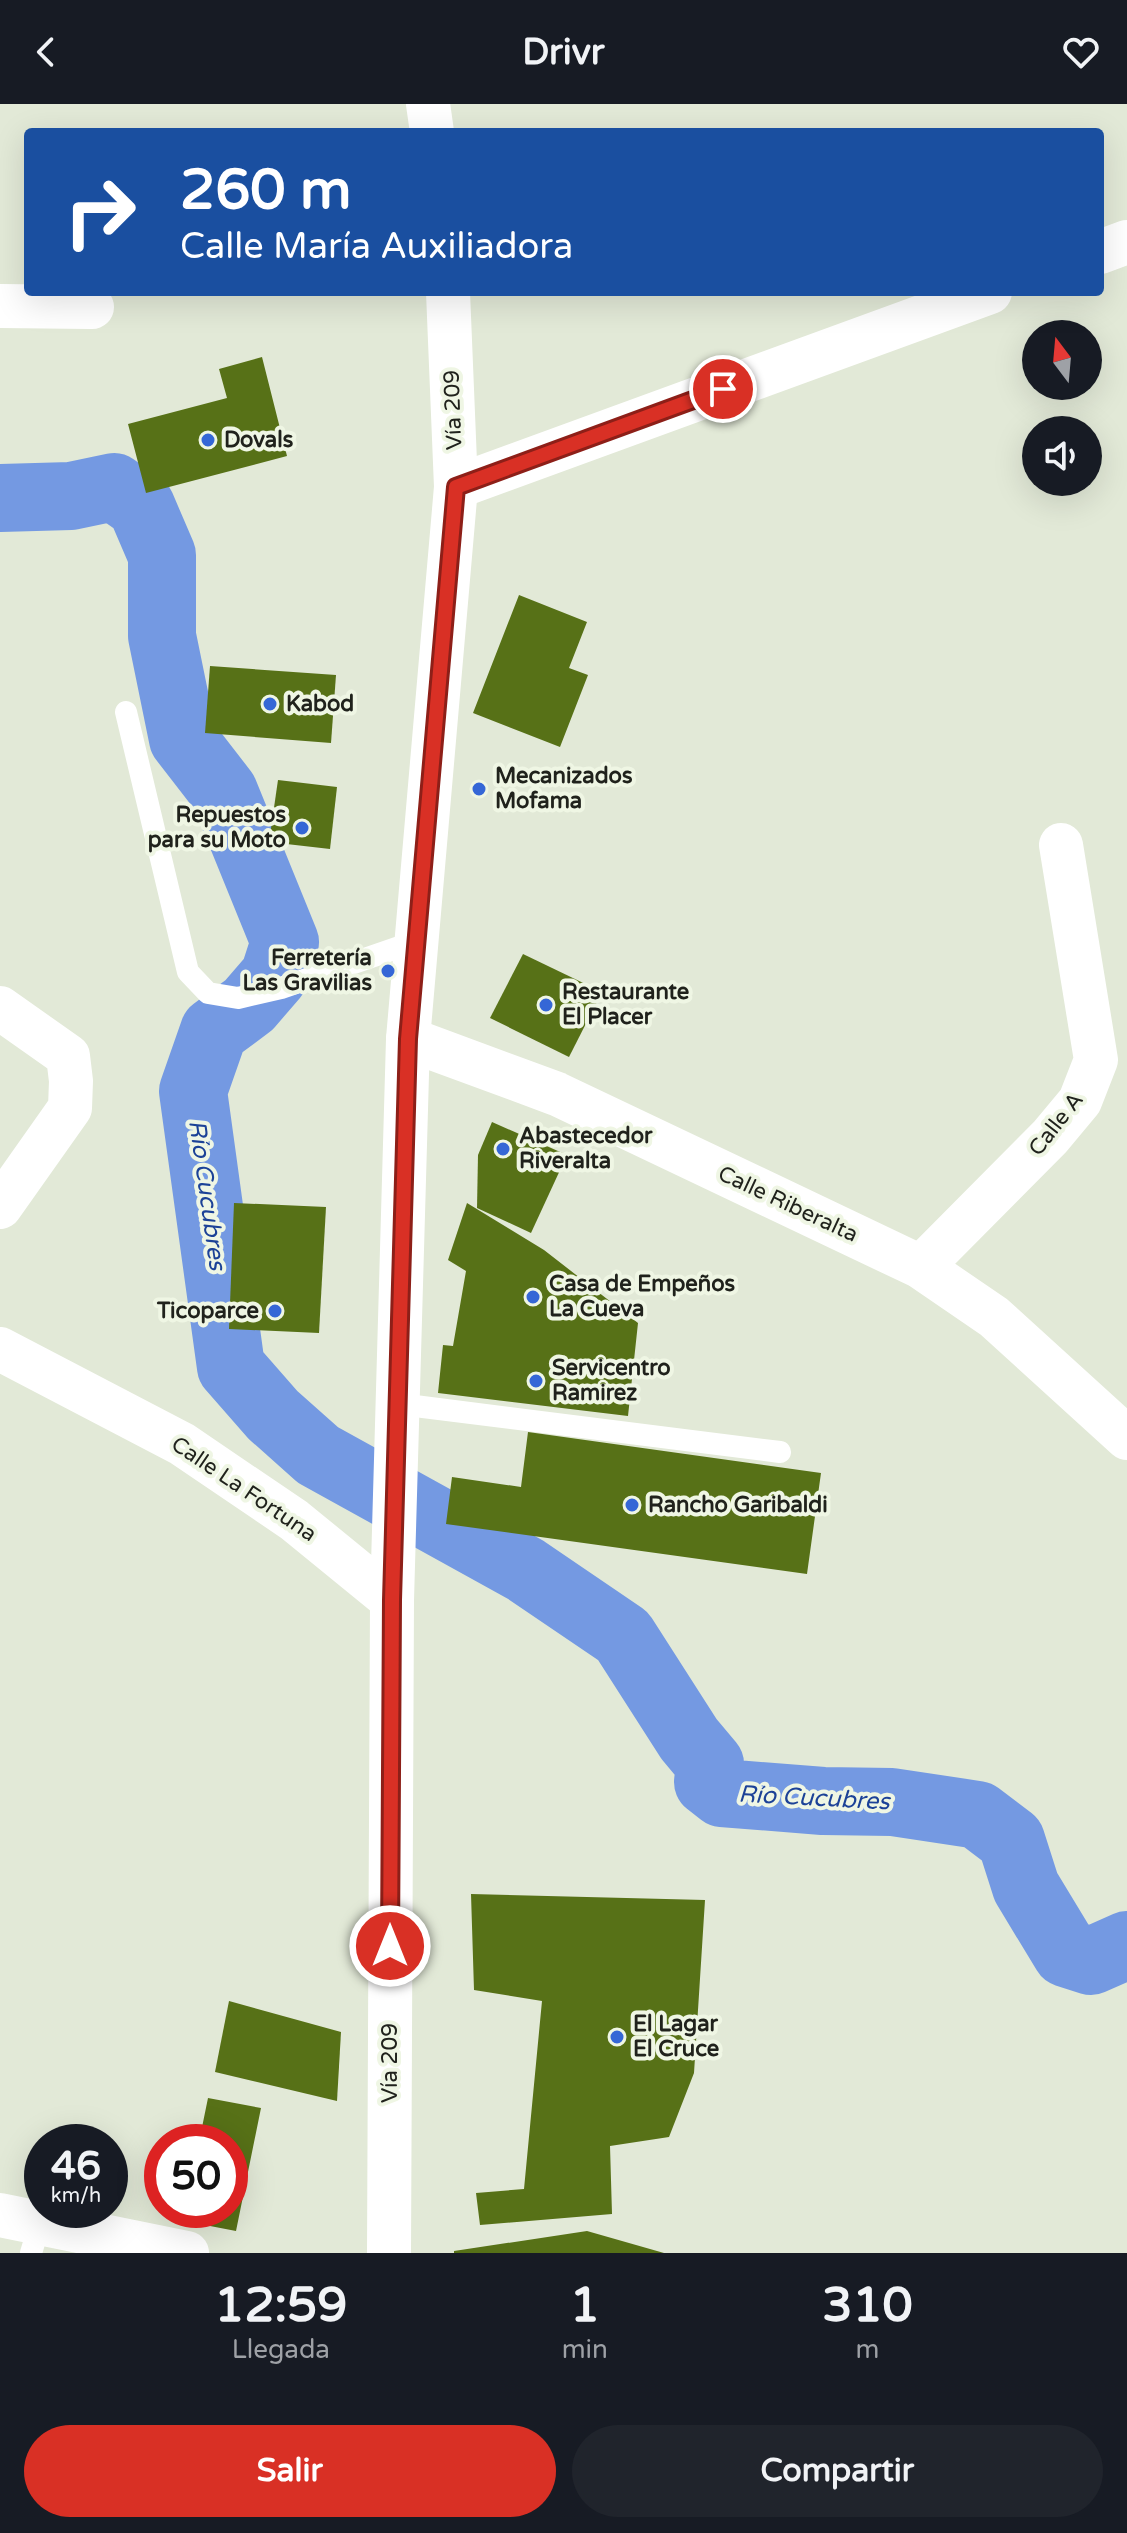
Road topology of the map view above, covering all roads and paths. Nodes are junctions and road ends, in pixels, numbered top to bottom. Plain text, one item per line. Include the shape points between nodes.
1 (428, 104) edge
2 (431, 128) edge
3 (1127, 242) edge
4 (1104, 251) edge
5 (448, 296) edge
6 (979, 296) edge
7 (0, 306) edge
8 (92, 307) dead end
9 (456, 487) junction
10 (126, 712) dead end
11 (1061, 845) dead end
12 (417, 941) junction
13 (0, 1008) edge
14 (408, 1039) junction
15 (0, 1207) edge
16 (921, 1267) junction
17 (0, 1349) edge
18 (398, 1424) junction
19 (1124, 1427) edge
20 (780, 1452) dead end
21 (393, 1584) junction
22 (24, 2230) edge
23 (187, 2253) edge
24 (389, 2253) edge

1 - 2 street
3 - 4 street
5 - 9 street, Vía 209
6 - 9 street
7 - 8 street
9 - 12 street, Vía 209
10 - 12 lane via 188,972 208,993 238,998 281,988
11 - 16 street, Calle A via 1096,1060 1080,1101 1050,1137
12 - 14 street, Vía 209
13 - 15 street via 68,1056 71,1081 70,1108
14 - 16 street, Calle Riberalta via 557,1094
14 - 18 street, Vía 209
16 - 19 street, Calle Riberalta via 994,1317
17 - 21 street, Calle La Fortuna via 182,1444
18 - 20 lane
18 - 21 street, Vía 209
21 - 24 street, Vía 209
22 - 23 street

